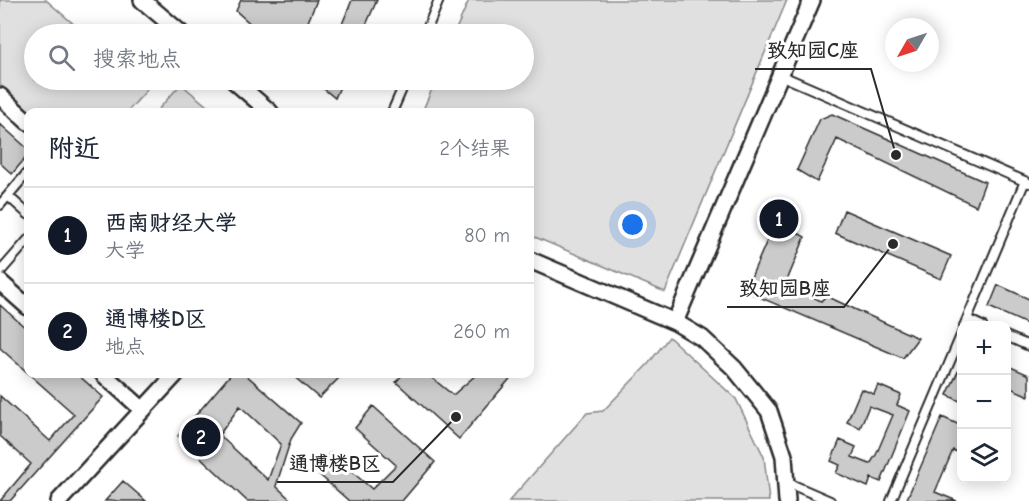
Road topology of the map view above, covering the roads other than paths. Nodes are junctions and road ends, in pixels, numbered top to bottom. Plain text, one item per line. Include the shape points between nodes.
1 (142, 0) edge
2 (439, 0) edge
3 (812, 0) edge
4 (170, 24) edge
5 (429, 24) edge
6 (780, 75) junction
7 (244, 90) edge
8 (402, 90) edge
9 (0, 96) edge
10 (265, 108) edge
11 (394, 108) edge
12 (24, 118) edge
13 (24, 177) edge
14 (1027, 182) edge
15 (8, 196) junction
16 (0, 205) edge
17 (24, 210) edge
18 (24, 245) edge
19 (534, 262) edge
20 (0, 272) edge
21 (0, 282) edge
22 (24, 303) edge
23 (966, 321) edge
24 (675, 322) junction
25 (1011, 338) edge
26 (957, 345) edge
27 (1029, 346) edge
28 (107, 378) edge
29 (172, 378) edge
30 (143, 410) junction
31 (786, 482) junction
32 (60, 501) edge
33 (787, 501) edge
34 (830, 501) edge
35 (891, 501) edge

1 - 4 street
2 - 5 lane
3 - 6 street
6 - 14 lane
6 - 24 street
7 - 10 street
8 - 11 lane
9 - 12 street
13 - 15 lane
14 - 23 lane
15 - 16 lane
15 - 17 lane
18 - 20 lane
19 - 24 street
21 - 22 street
24 - 31 street via 710,345 769,411 784,456
25 - 27 lane
26 - 35 lane
28 - 30 street
29 - 30 street
30 - 32 street
31 - 33 street
31 - 34 lane

